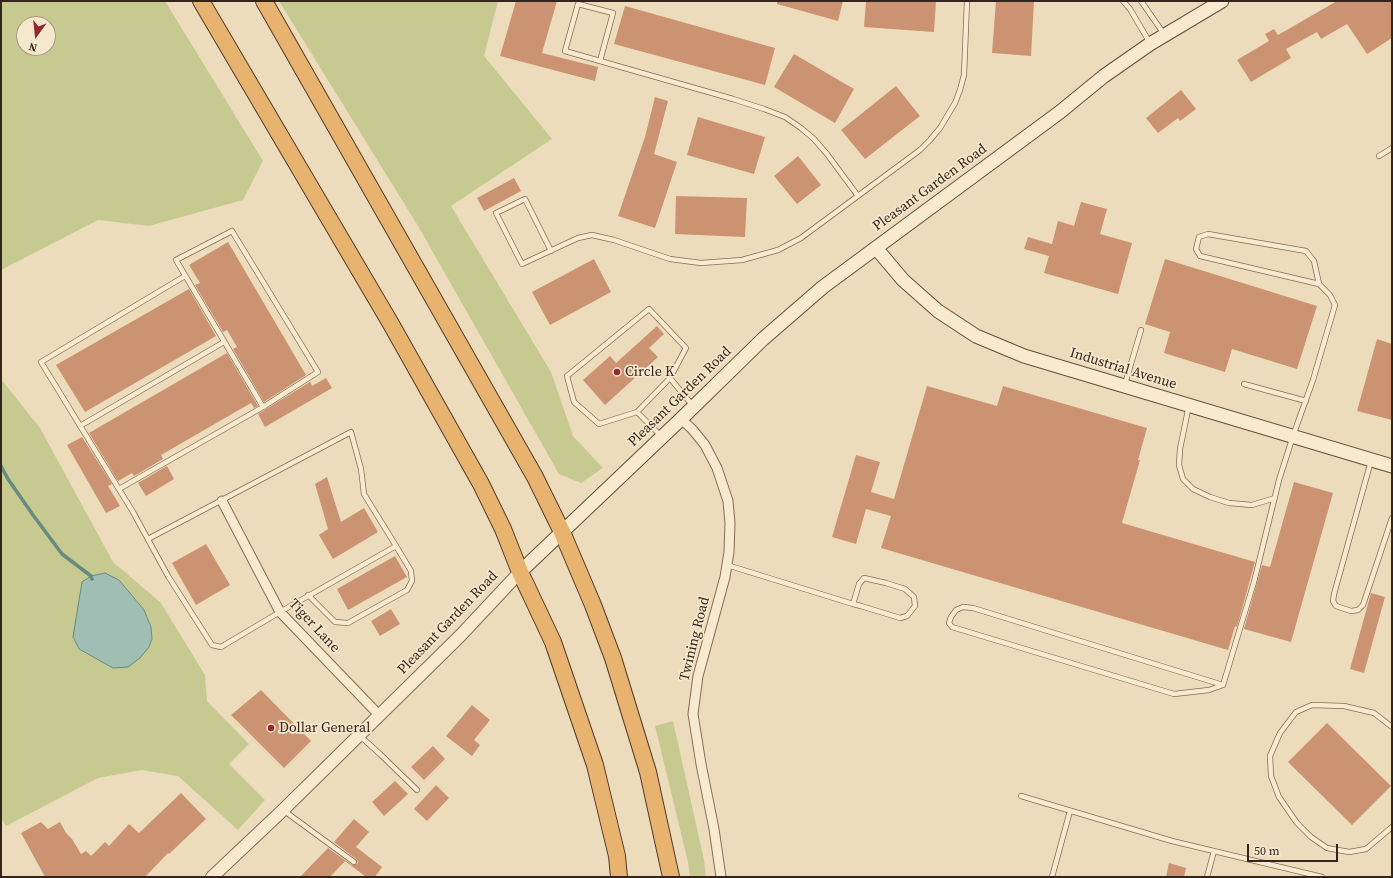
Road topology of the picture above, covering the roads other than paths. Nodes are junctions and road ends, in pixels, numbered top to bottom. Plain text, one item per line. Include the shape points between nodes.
1 (201, 1) edge
2 (264, 1) edge
3 (967, 1) edge
4 (1123, 1) edge
5 (1141, 1) edge
6 (1222, 1) edge
7 (1165, 35) junction
8 (1150, 44) junction
9 (600, 61) junction
10 (1392, 148) edge
11 (1379, 156) dead end
12 (858, 196) junction
13 (876, 248) junction
14 (551, 251) junction
15 (185, 276) junction
16 (1319, 284) junction
17 (1141, 330) dead end
18 (224, 342) junction
19 (670, 378) junction
20 (1244, 384) dead end
21 (1125, 386) junction
22 (1306, 401) junction
23 (1189, 405) junction
24 (263, 407) junction
25 (694, 407) junction
26 (637, 412) junction
27 (681, 419) junction
28 (80, 426) junction
29 (1293, 436) junction
30 (662, 437) junction
31 (1372, 460) junction
32 (1392, 466) edge
33 (119, 489) junction
34 (1275, 498) junction
35 (222, 501) junction
36 (1392, 518) edge
37 (562, 532) junction
38 (148, 539) junction
39 (396, 546) junction
40 (727, 565) junction
41 (520, 572) junction
42 (308, 595) junction
43 (853, 604) junction
44 (280, 612) junction
45 (1223, 684) junction
46 (379, 715) junction
47 (1392, 727) edge
48 (359, 735) junction
49 (417, 790) dead end
50 (1021, 796) dead end
51 (283, 810) junction
52 (1070, 811) junction
53 (1392, 827) edge
54 (1214, 851) junction
55 (354, 862) dead end
56 (212, 877) edge
57 (619, 877) edge
58 (671, 877) edge
59 (721, 877) edge
60 (1052, 877) edge
61 (1207, 877) edge
62 (1322, 877) edge

1 - 41 highway via 482,484
2 - 37 highway via 535,477
3 - 12 lane via 964,75 949,114 920,150
4 - 8 lane
5 - 7 lane
6 - 7 main road, Pleasant Garden Road
7 - 8 main road, Pleasant Garden Road
8 - 13 main road, Pleasant Garden Road
9 - 9 lane via 565,51 578,4 613,13
9 - 12 lane via 745,103 784,117 814,140
10 - 11 lane
12 - 14 lane via 801,238 778,250 742,260 720,262 670,259 592,235 578,238
13 - 21 main road, Industrial Avenue via 903,280 938,311 976,336 1024,356
13 - 25 main road, Pleasant Garden Road via 805,302
14 - 14 lane via 522,264 496,213 525,199
15 - 18 lane
15 - 24 lane via 176,260 232,231 318,372
15 - 28 lane via 41,362
16 - 16 lane via 1200,256 1196,249 1199,237 1208,234 1306,251 1314,262
16 - 22 lane via 1330,295 1335,305
17 - 21 lane
18 - 24 lane
18 - 28 lane
19 - 25 lane
19 - 26 lane
19 - 26 lane via 686,348 649,309 567,376 574,402 599,424
20 - 22 lane
21 - 23 main road, Industrial Avenue
22 - 29 lane
23 - 29 main road, Industrial Avenue
23 - 34 lane via 1180,450 1179,465 1184,479 1194,489 1229,503 1252,505
24 - 33 lane
25 - 27 main road, Pleasant Garden Road
26 - 30 lane
27 - 30 main road, Pleasant Garden Road
27 - 40 street, Twining Road via 705,445 717,468 728,501 730,523
28 - 33 lane
29 - 31 main road, Industrial Avenue
29 - 34 lane
30 - 37 main road, Pleasant Garden Road
31 - 32 main road, Industrial Avenue
31 - 36 lane via 1334,594 1333,601 1336,606 1351,611 1358,610 1363,605
33 - 38 lane
34 - 45 lane via 1254,582
35 - 38 lane
35 - 39 lane via 351,432 361,469 364,494
35 - 44 street, Tiger Lane
37 - 41 main road, Pleasant Garden Road
37 - 58 highway via 613,658 648,772
38 - 44 lane via 168,576 212,645 221,647
39 - 42 lane
39 - 42 lane via 411,571 412,581 407,590 348,623 335,622
40 - 43 lane
40 - 59 street, Twining Road via 698,676 693,714
41 - 46 street, Pleasant Garden Road via 460,636
41 - 57 highway via 553,642 595,765
42 - 44 lane
43 - 43 lane via 900,618 907,616 915,606 914,597 905,589 864,578 859,584
44 - 46 street, Tiger Lane
45 - 45 lane via 973,608 963,607 956,610 949,623 952,627 1174,694 1209,690
46 - 48 street, Pleasant Garden Road
47 - 53 lane via 1374,713 1344,706 1312,705 1296,712 1280,733 1270,756 1271,776 1279,797 1297,823 1327,848 1349,852 1366,849
48 - 49 lane
48 - 51 street, Pleasant Garden Road
50 - 52 lane
51 - 55 lane
51 - 56 street, Pleasant Garden Road
52 - 54 lane
52 - 60 lane
54 - 61 lane
54 - 62 lane

